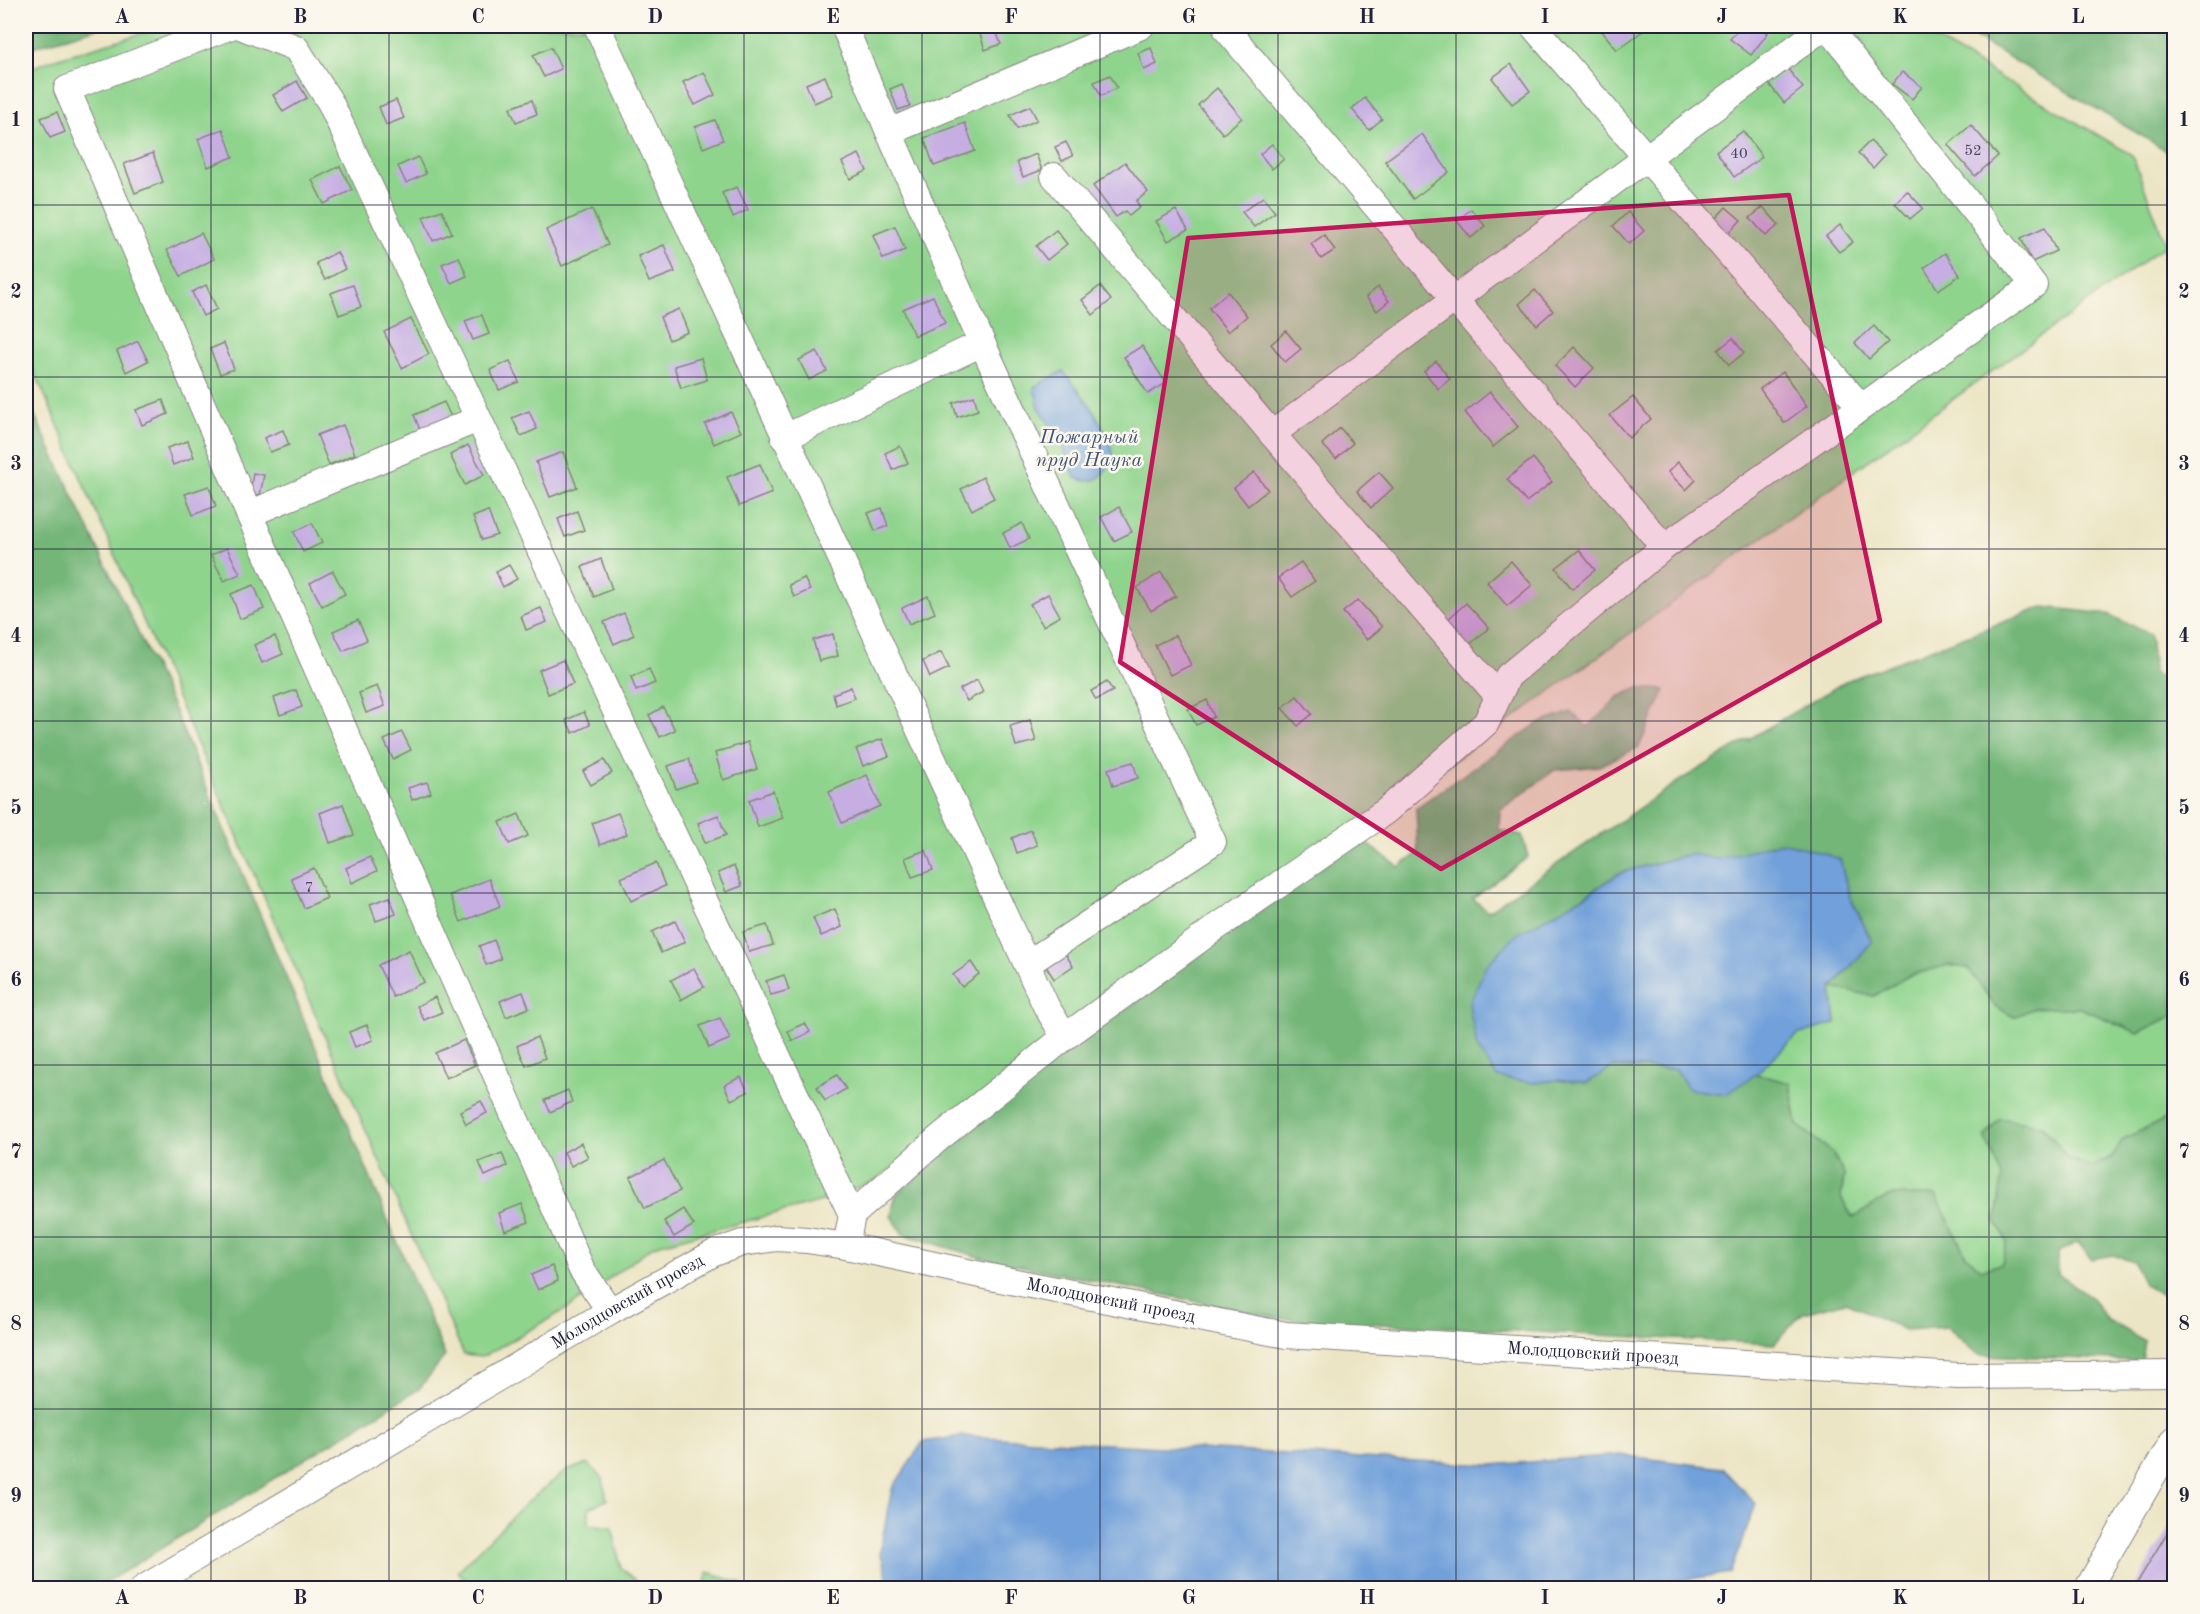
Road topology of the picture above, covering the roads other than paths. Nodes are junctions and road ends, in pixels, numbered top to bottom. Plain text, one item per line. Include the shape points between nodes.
1 (231, 26) edge
2 (240, 26) edge
3 (597, 26) edge
4 (844, 26) edge
5 (1141, 26) edge
6 (1533, 26) edge
7 (1826, 26) edge
8 (1227, 30) dead end
9 (889, 132) junction
10 (1646, 157) junction
11 (1054, 176) dead end
12 (1454, 299) junction
13 (982, 343) junction
14 (1861, 407) junction
15 (478, 419) junction
16 (1272, 434) junction
17 (784, 438) junction
18 (249, 513) junction
19 (1664, 547) junction
20 (1498, 696) junction
21 (1027, 964) junction
22 (1065, 1037) junction
23 (852, 1215) junction
24 (846, 1246) junction
25 (610, 1311) junction
26 (2175, 1374) edge
27 (2175, 1439) edge
28 (2167, 1469) edge
29 (144, 1588) edge
30 (2088, 1588) edge

1 - 18 street via 67,89
2 - 15 street via 296,48 330,102
3 - 17 street
4 - 9 street
5 - 9 street
6 - 10 street
7 - 10 street
7 - 14 street via 2034,285
8 - 12 street
9 - 13 street
10 - 12 street
10 - 14 street
11 - 16 street
12 - 16 street
12 - 19 street
13 - 17 street
13 - 21 street via 1213,842
14 - 19 street
15 - 18 street
15 - 23 street
16 - 20 street
17 - 21 street
18 - 25 street via 582,1270
19 - 20 street via 1508,676
20 - 22 street via 1486,723 1386,811
21 - 22 street
22 - 23 street via 939,1138
23 - 24 street
24 - 25 street, Молодцовский проезд via 777,1238 742,1243 714,1253
24 - 26 street, Молодцовский проезд via 1286,1335 1958,1376
25 - 29 street, Молодцовский проезд
27 - 28 street
28 - 30 street

